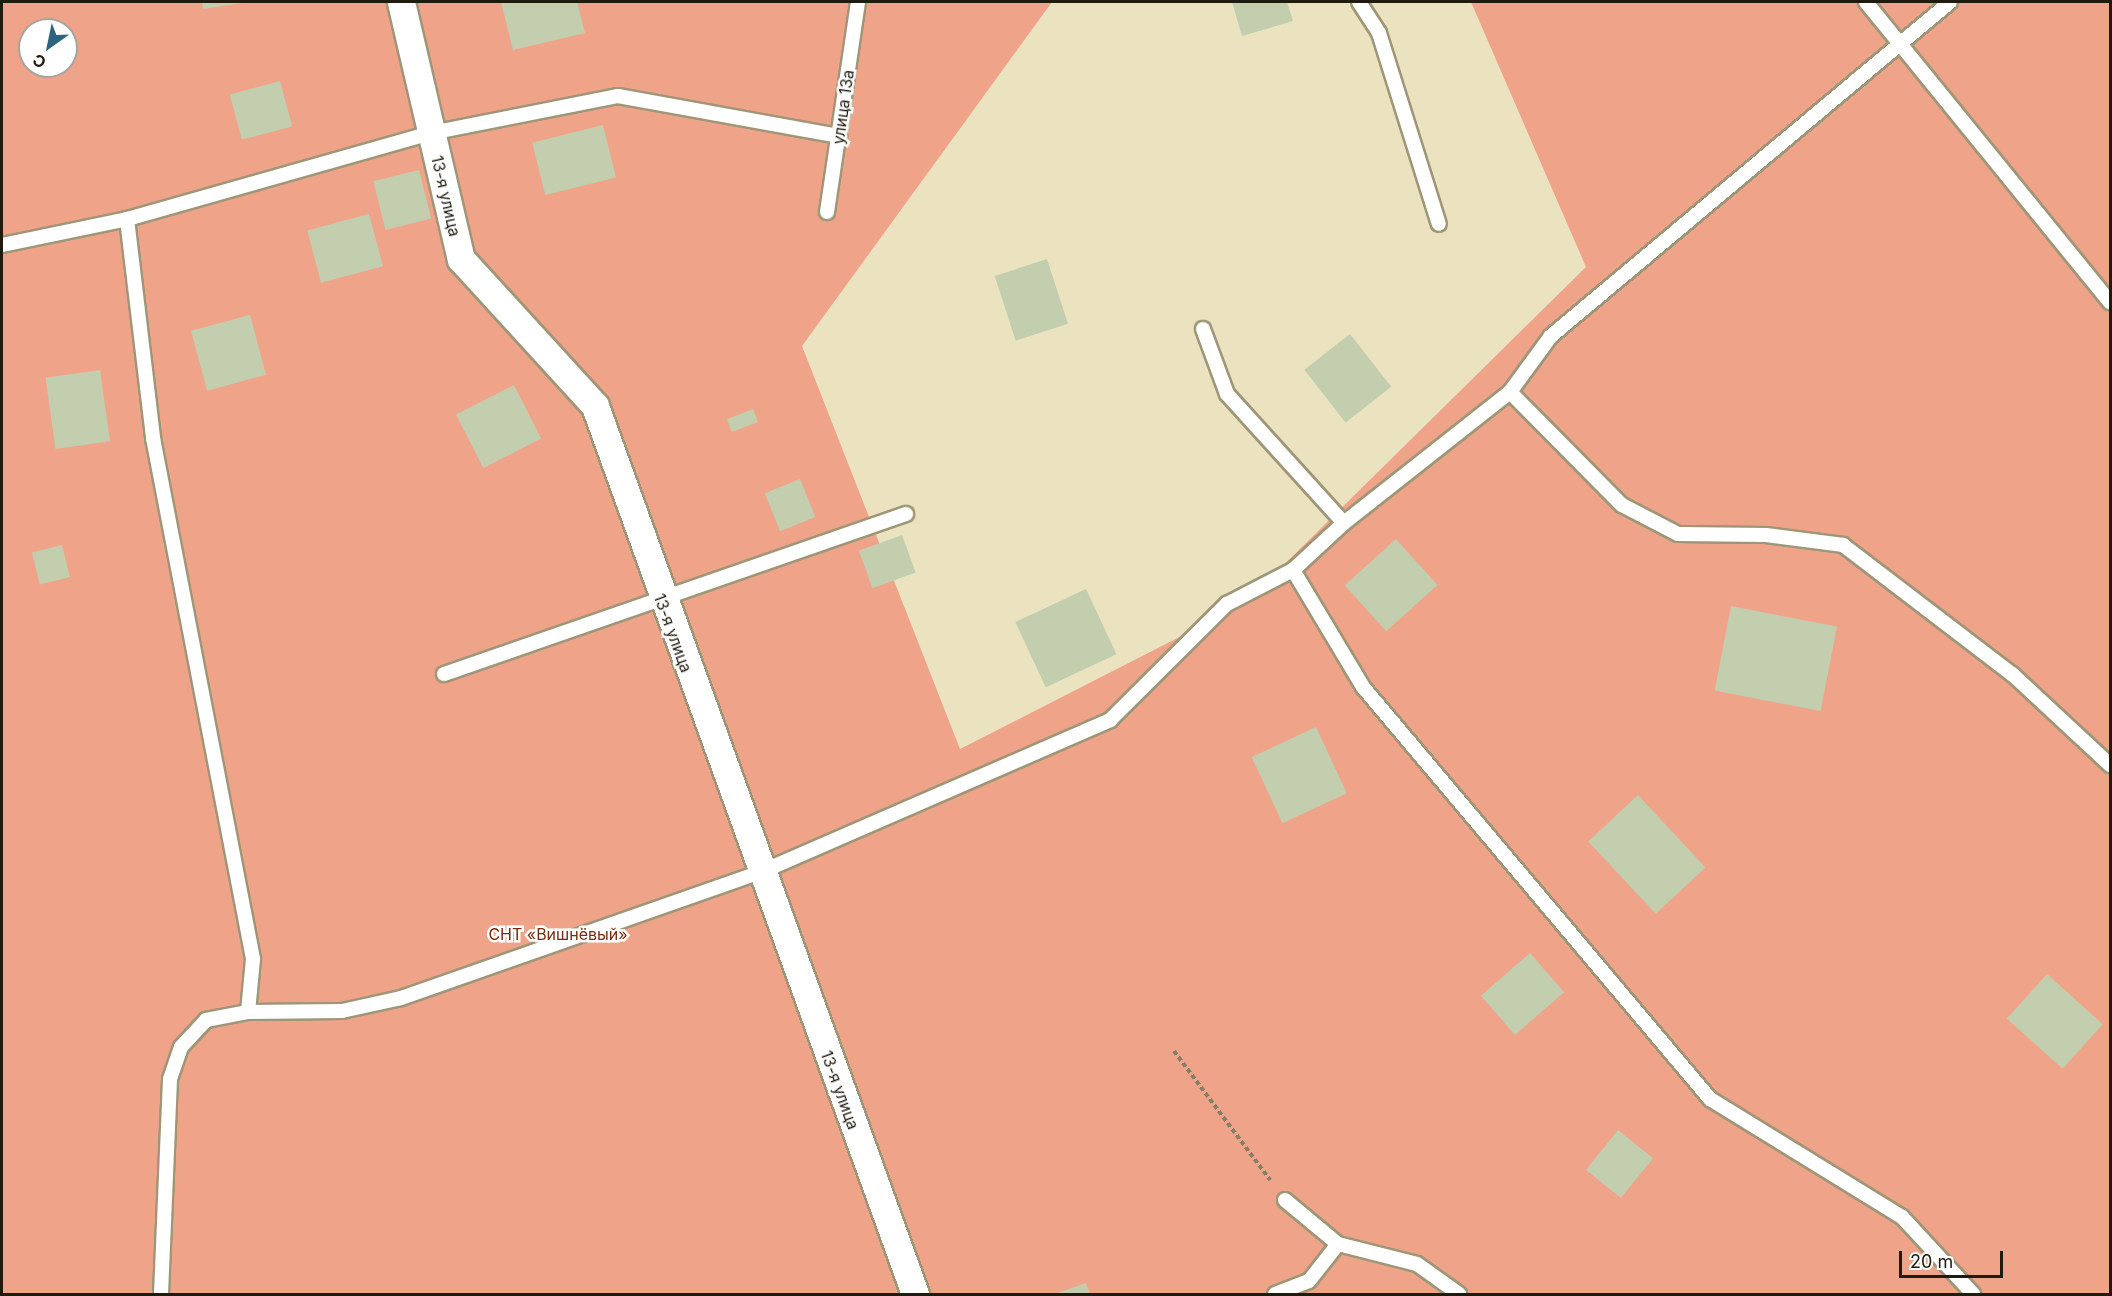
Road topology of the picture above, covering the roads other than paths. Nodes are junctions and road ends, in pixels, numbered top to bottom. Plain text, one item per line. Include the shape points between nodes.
1 (401, 2) edge
2 (858, 2) edge
3 (1359, 2) edge
4 (1866, 2) edge
5 (1950, 2) edge
6 (1900, 43) junction
7 (431, 133) junction
8 (839, 136) junction
9 (827, 212) dead end
10 (127, 219) junction
11 (1439, 224) dead end
12 (2, 246) edge
13 (2110, 302) edge
14 (1203, 329) dead end
15 (1510, 392) junction
16 (906, 514) dead end
17 (1344, 523) junction
18 (1293, 570) junction
19 (662, 602) junction
20 (444, 674) dead end
21 (2110, 765) edge
22 (761, 872) junction
23 (248, 1012) junction
24 (1285, 1200) road end
25 (1338, 1244) junction
26 (161, 1294) edge
27 (915, 1294) edge
28 (1275, 1294) edge
29 (1459, 1294) edge
30 (1973, 1294) edge

1 - 7 street, 13-я улица
2 - 8 lane, улица 13а
3 - 11 lane via 1379,33
4 - 6 lane
5 - 6 lane
6 - 13 lane
6 - 15 lane via 1551,336
7 - 8 lane via 618,96
7 - 10 lane
7 - 19 street, 13-я улица via 460,259 595,406
8 - 9 lane, улица 13а
10 - 12 lane
10 - 23 lane via 153,438 253,958
14 - 17 lane via 1227,394
15 - 17 lane
15 - 21 lane via 1622,505 1678,534 1766,535 1843,545 2012,674
16 - 19 lane
17 - 18 lane
18 - 22 lane via 1227,604 1110,720
18 - 30 lane via 1363,687 1710,1099 1902,1217
19 - 20 lane
19 - 22 street, 13-я улица
22 - 23 lane via 402,998 342,1011
22 - 27 street, 13-я улица
23 - 26 lane via 206,1020 181,1047 170,1079
24 - 25 lane
25 - 28 lane via 1309,1281
25 - 29 lane via 1417,1264

